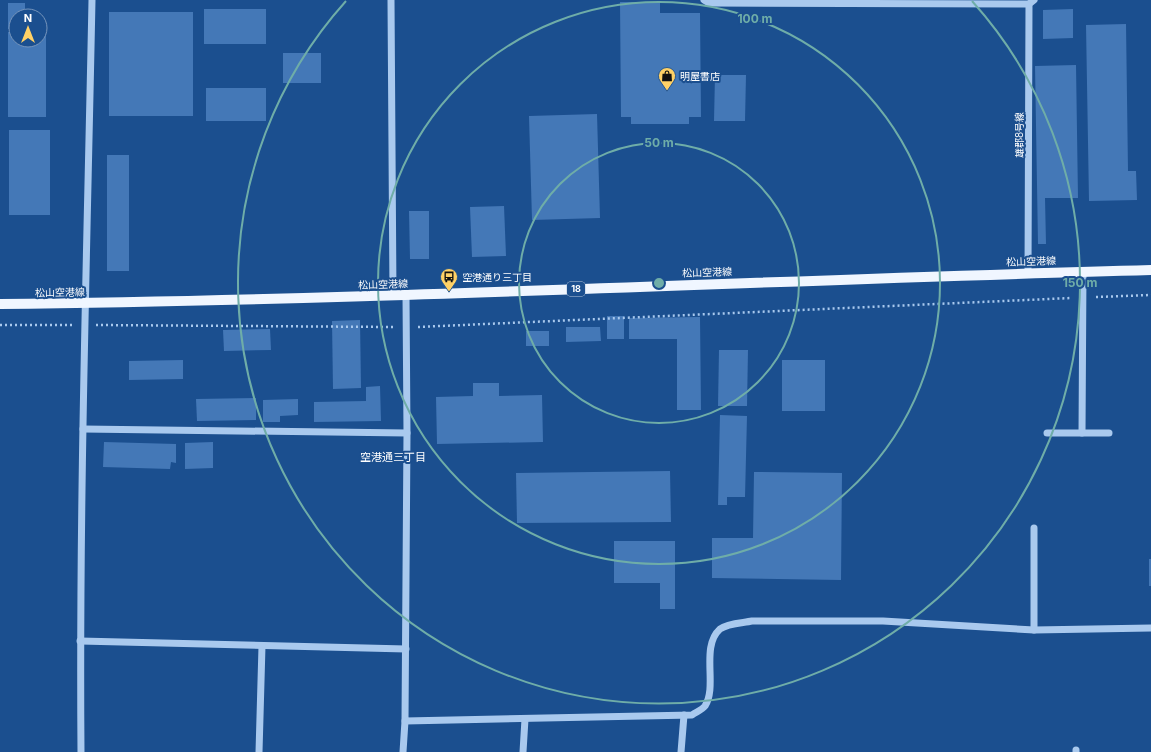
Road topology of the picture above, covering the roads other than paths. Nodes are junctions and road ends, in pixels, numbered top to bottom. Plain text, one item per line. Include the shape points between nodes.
1 (92, 0) edge
2 (391, 0) edge
3 (704, 0) edge
4 (1031, 2) edge
5 (1151, 270) edge
6 (1083, 272) junction
7 (1028, 273) junction
8 (406, 295) junction
9 (393, 296) junction
10 (0, 304) edge
11 (85, 304) junction
12 (83, 429) junction
13 (408, 433) junction
14 (1047, 433) dead end
15 (1082, 433) junction
16 (1109, 433) dead end
17 (1034, 528) dead end
18 (1151, 628) edge
19 (1034, 630) junction
20 (80, 642) junction
21 (262, 646) junction
22 (406, 649) junction
23 (684, 715) junction
24 (525, 719) junction
25 (405, 722) junction
26 (81, 752) edge
27 (259, 752) edge
28 (403, 752) edge
29 (523, 752) edge
30 (681, 752) edge

1 - 11 street
2 - 9 street
3 - 4 street via 709,3
4 - 7 street, 雄郡8号線
5 - 6 main road, 松山空港線 / 18
6 - 7 main road, 松山空港線 / 18
6 - 15 street
7 - 8 main road, 松山空港線 / 18
8 - 9 main road, 松山空港線 / 18
8 - 13 street
9 - 11 main road, 松山空港線 / 18
10 - 11 main road, 松山空港線 / 18
11 - 12 street
12 - 13 street
12 - 20 street
13 - 22 street
14 - 15 street
15 - 16 street
17 - 19 street
18 - 19 street
19 - 23 street via 883,621 752,621 734,624 721,628 713,638 708,697 704,708 692,715
20 - 21 street
20 - 26 street
21 - 22 street
21 - 27 street
22 - 25 street
23 - 24 street
23 - 30 street
24 - 25 street
24 - 29 street
25 - 28 street

